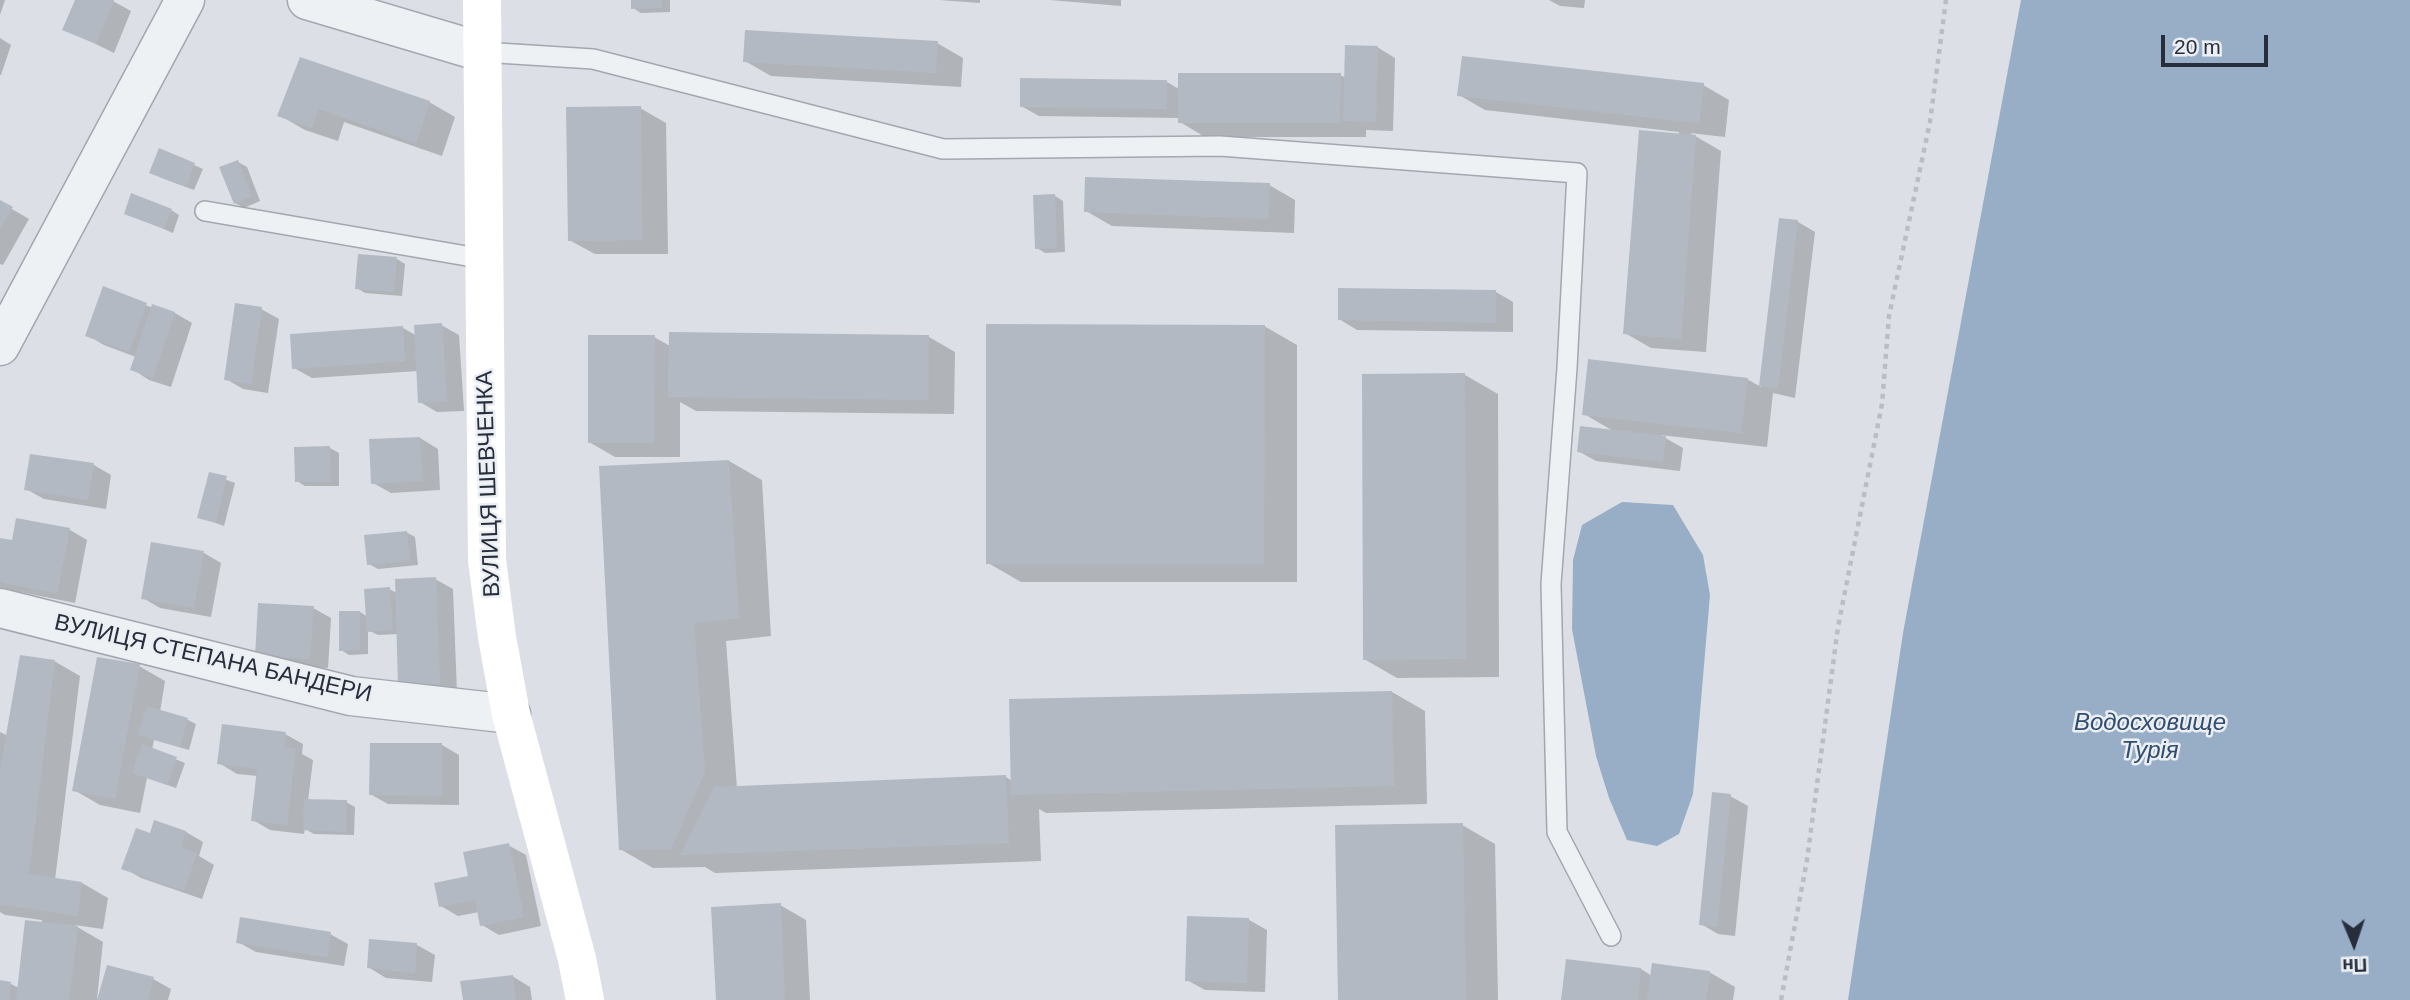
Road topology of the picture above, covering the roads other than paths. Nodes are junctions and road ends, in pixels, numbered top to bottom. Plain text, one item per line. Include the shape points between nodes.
1 (185, 0) edge
2 (307, 0) edge
3 (482, 0) edge
4 (482, 52) junction
5 (205, 211) dead end
6 (484, 259) junction
7 (0, 346) edge
8 (0, 608) edge
9 (511, 714) junction
10 (1611, 936) dead end
11 (585, 1000) edge

1 - 7 street
2 - 4 street
3 - 4 street, ВУЛИЦЯ ШЕВЧЕНКА
4 - 6 street, ВУЛИЦЯ ШЕВЧЕНКА
4 - 10 lane via 593,59 943,149 1220,146 1577,173 1551,584 1557,832
5 - 6 lane
6 - 9 street, ВУЛИЦЯ ШЕВЧЕНКА via 487,561
8 - 9 street, ВУЛИЦЯ СТЕПАНА БАНДЕРИ via 351,696
9 - 11 street, ВУЛИЦЯ ШЕВЧЕНКА

